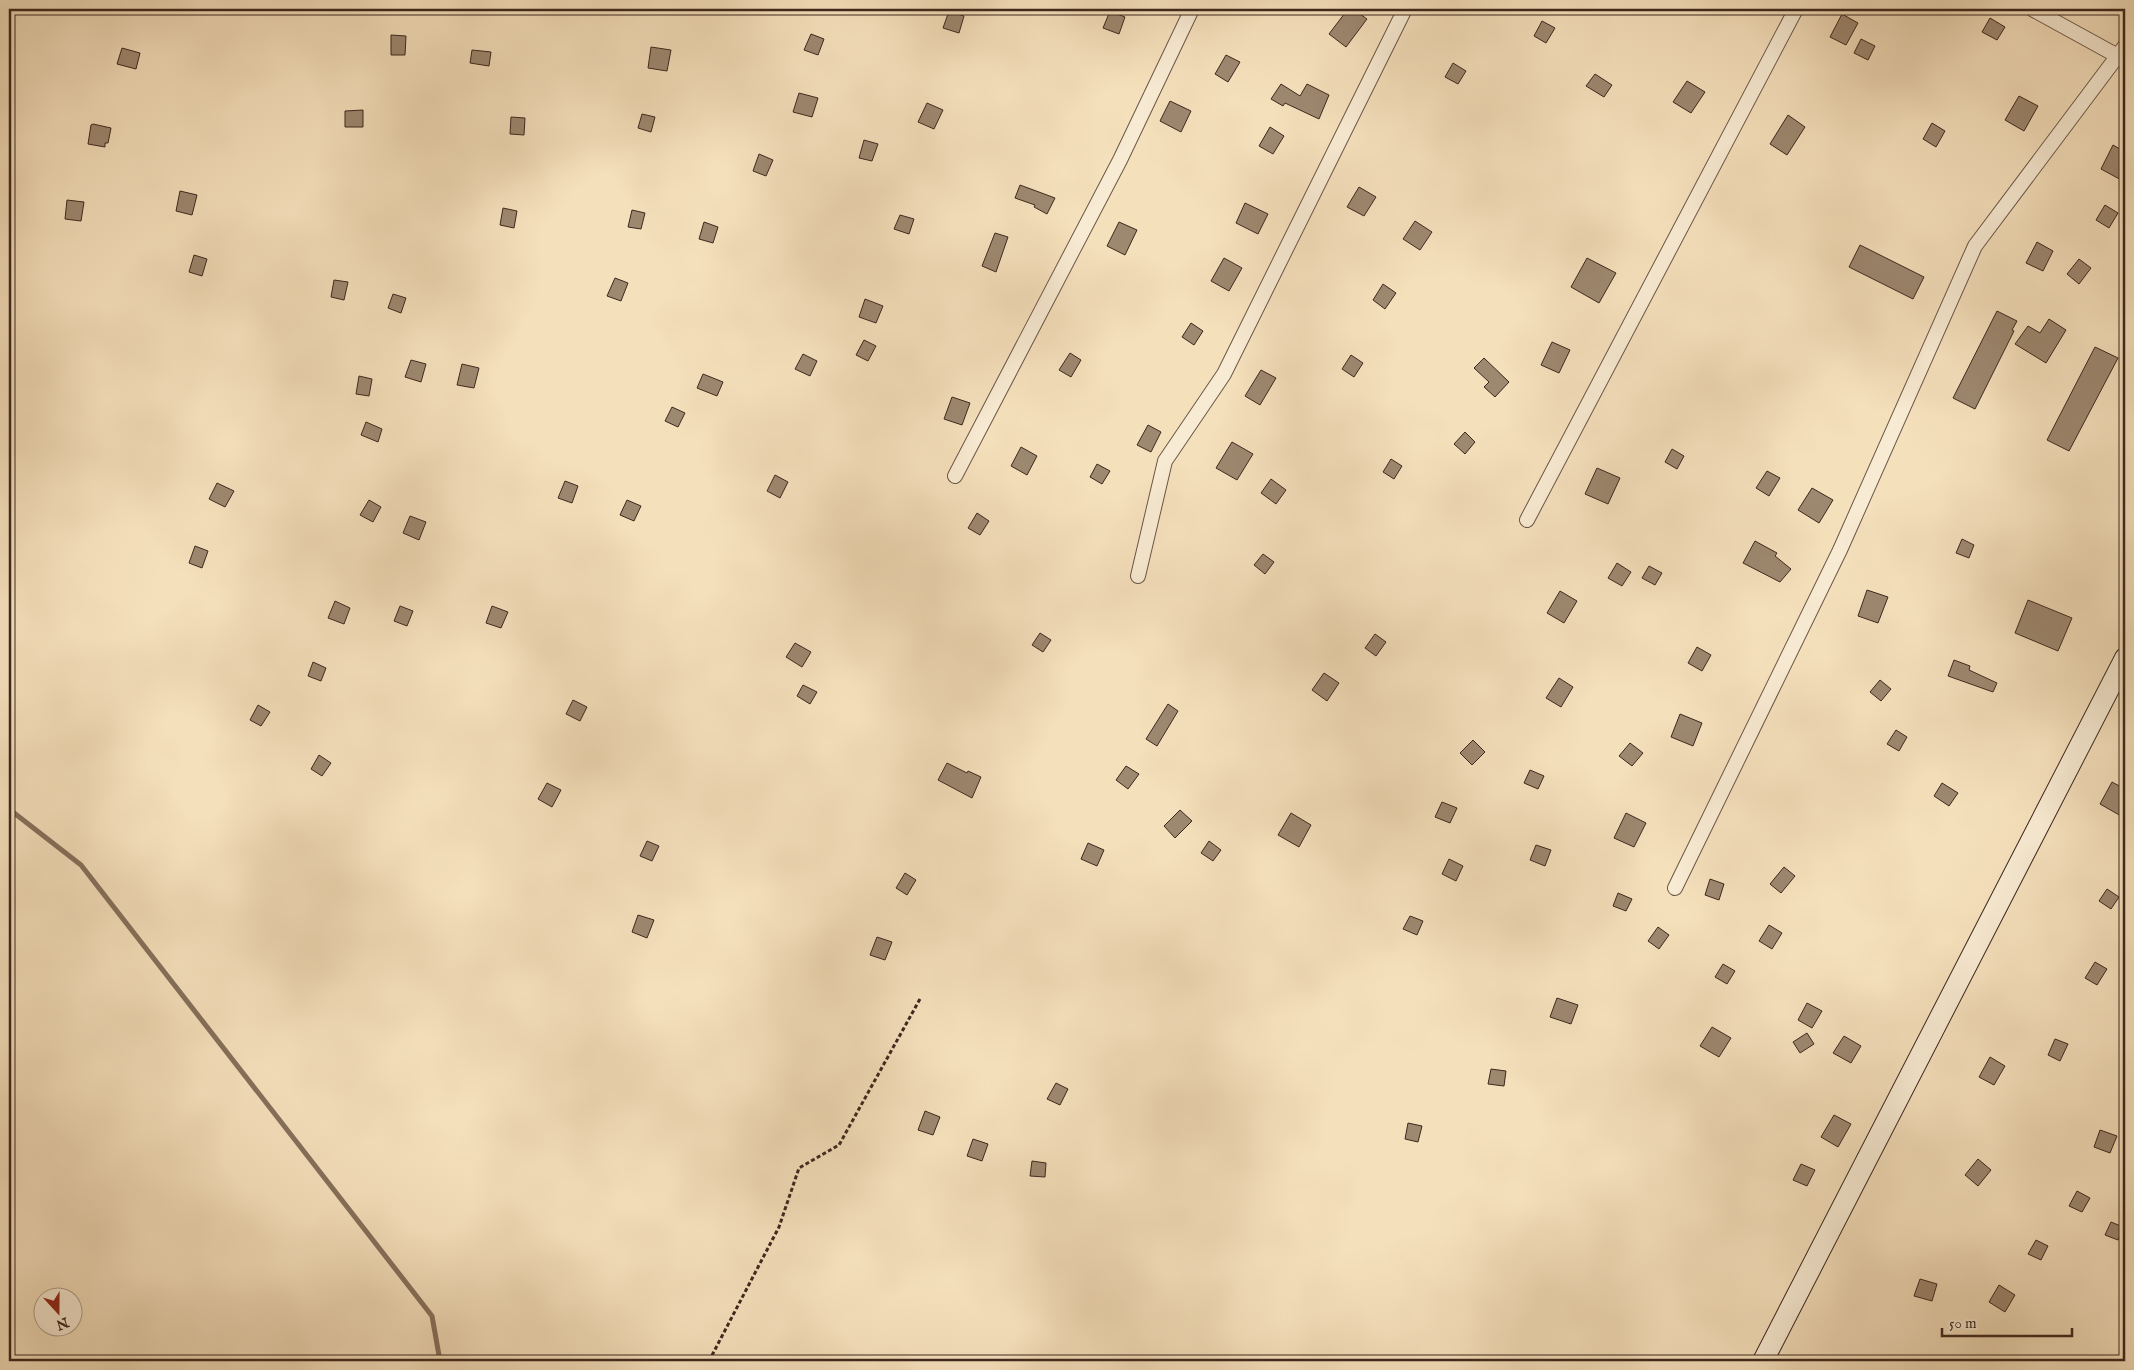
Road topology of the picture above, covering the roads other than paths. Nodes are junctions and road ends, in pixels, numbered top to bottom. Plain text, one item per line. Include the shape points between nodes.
1 (1192, 9) edge
2 (1405, 9) edge
3 (1796, 9) edge
4 (2032, 9) edge
5 (2123, 55) edge
6 (955, 476) dead end
7 (1527, 520) dead end
8 (1138, 576) dead end
9 (2125, 658) edge
10 (1675, 888) dead end
11 (1763, 1361) edge

1 - 6 street via 1120,160
2 - 8 street via 1224,374 1166,461
3 - 7 street
4 - 5 street
5 - 10 street via 1975,246 1840,550
9 - 11 main road

